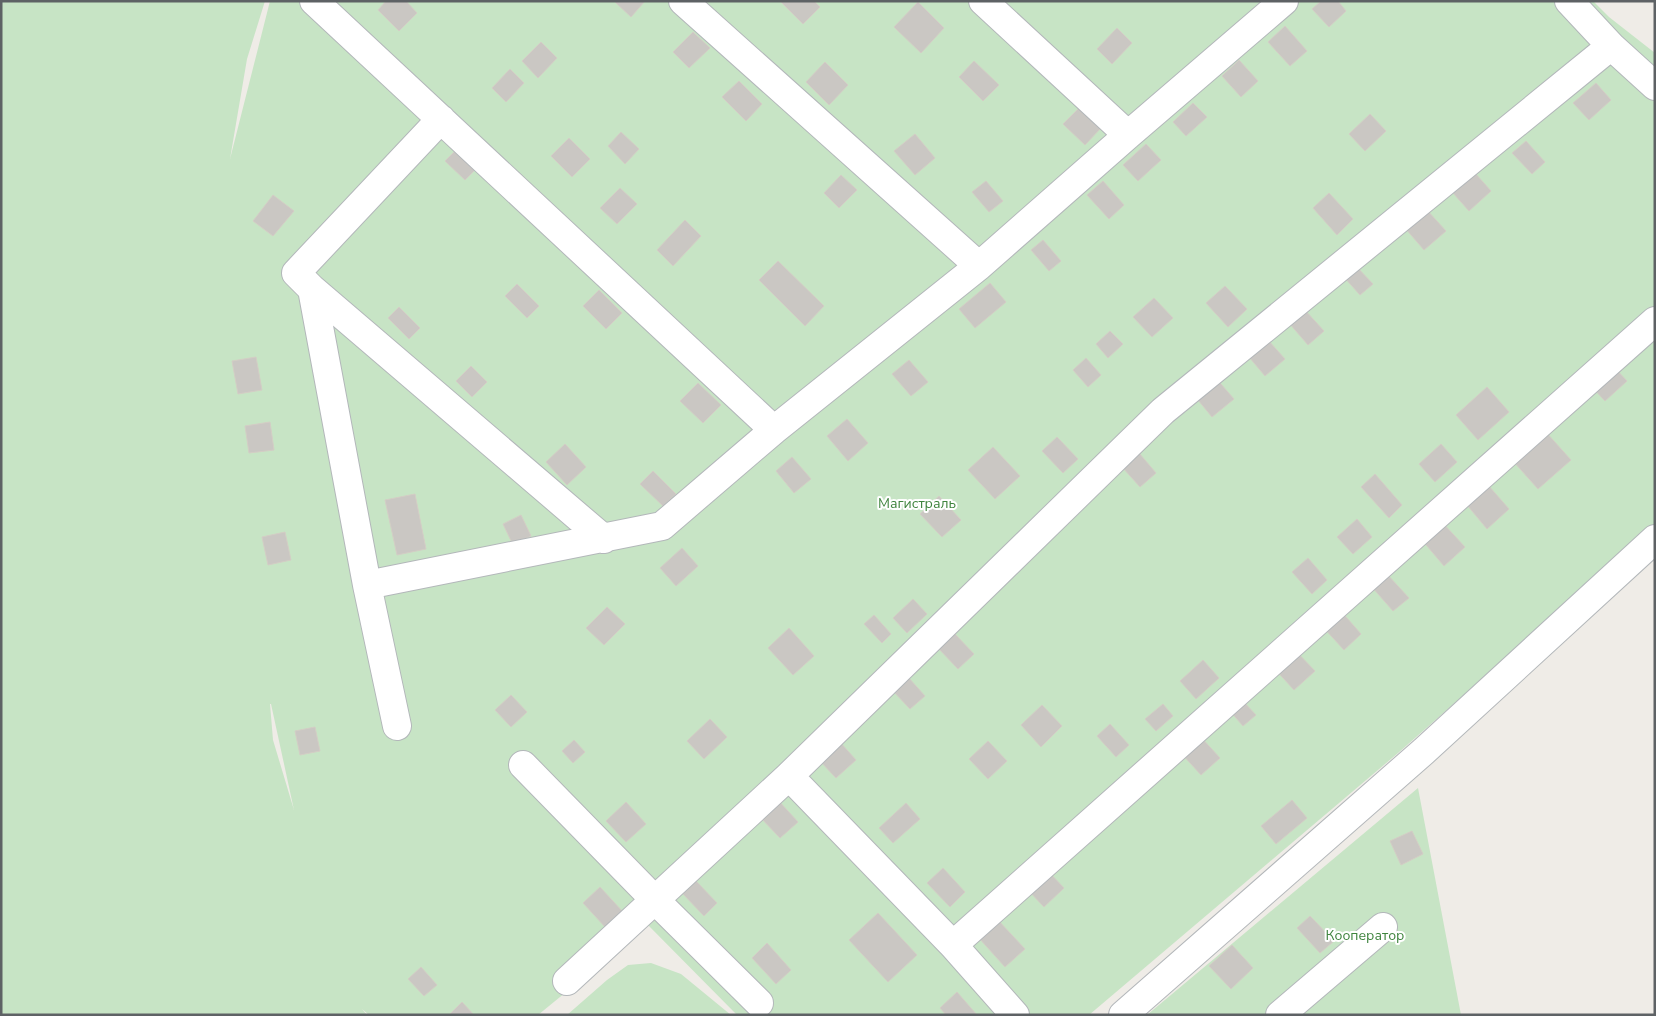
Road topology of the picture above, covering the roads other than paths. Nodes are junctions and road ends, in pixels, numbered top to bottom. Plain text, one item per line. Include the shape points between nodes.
1 (314, 1) edge
2 (683, 1) edge
3 (983, 1) edge
4 (1571, 2) edge
5 (1274, 4) edge
6 (1611, 46) junction
7 (1655, 86) edge
8 (441, 119) junction
9 (1128, 135) junction
10 (979, 266) junction
11 (312, 289) junction
12 (1655, 321) edge
13 (774, 430) junction
14 (604, 539) junction
15 (1655, 539) edge
16 (367, 585) junction
17 (397, 726) dead end
18 (523, 765) dead end
19 (789, 776) junction
20 (654, 899) junction
21 (1383, 928) dead end
22 (953, 945) junction
23 (567, 981) dead end
24 (759, 1003) dead end
25 (1015, 1015) edge
26 (1124, 1015) edge
27 (1280, 1015) edge

1 - 8 street
2 - 10 street
3 - 9 street
4 - 6 street
5 - 9 street
6 - 7 street
6 - 19 street via 1163,411
8 - 11 street via 296,273
8 - 13 street
9 - 10 street
10 - 13 street
11 - 14 street
11 - 16 street
12 - 22 street
13 - 14 street via 662,526
14 - 16 street
15 - 26 street via 1424,751
16 - 17 street
18 - 20 street
19 - 20 street
19 - 22 street
20 - 23 street
20 - 24 street
21 - 27 street
22 - 25 street

